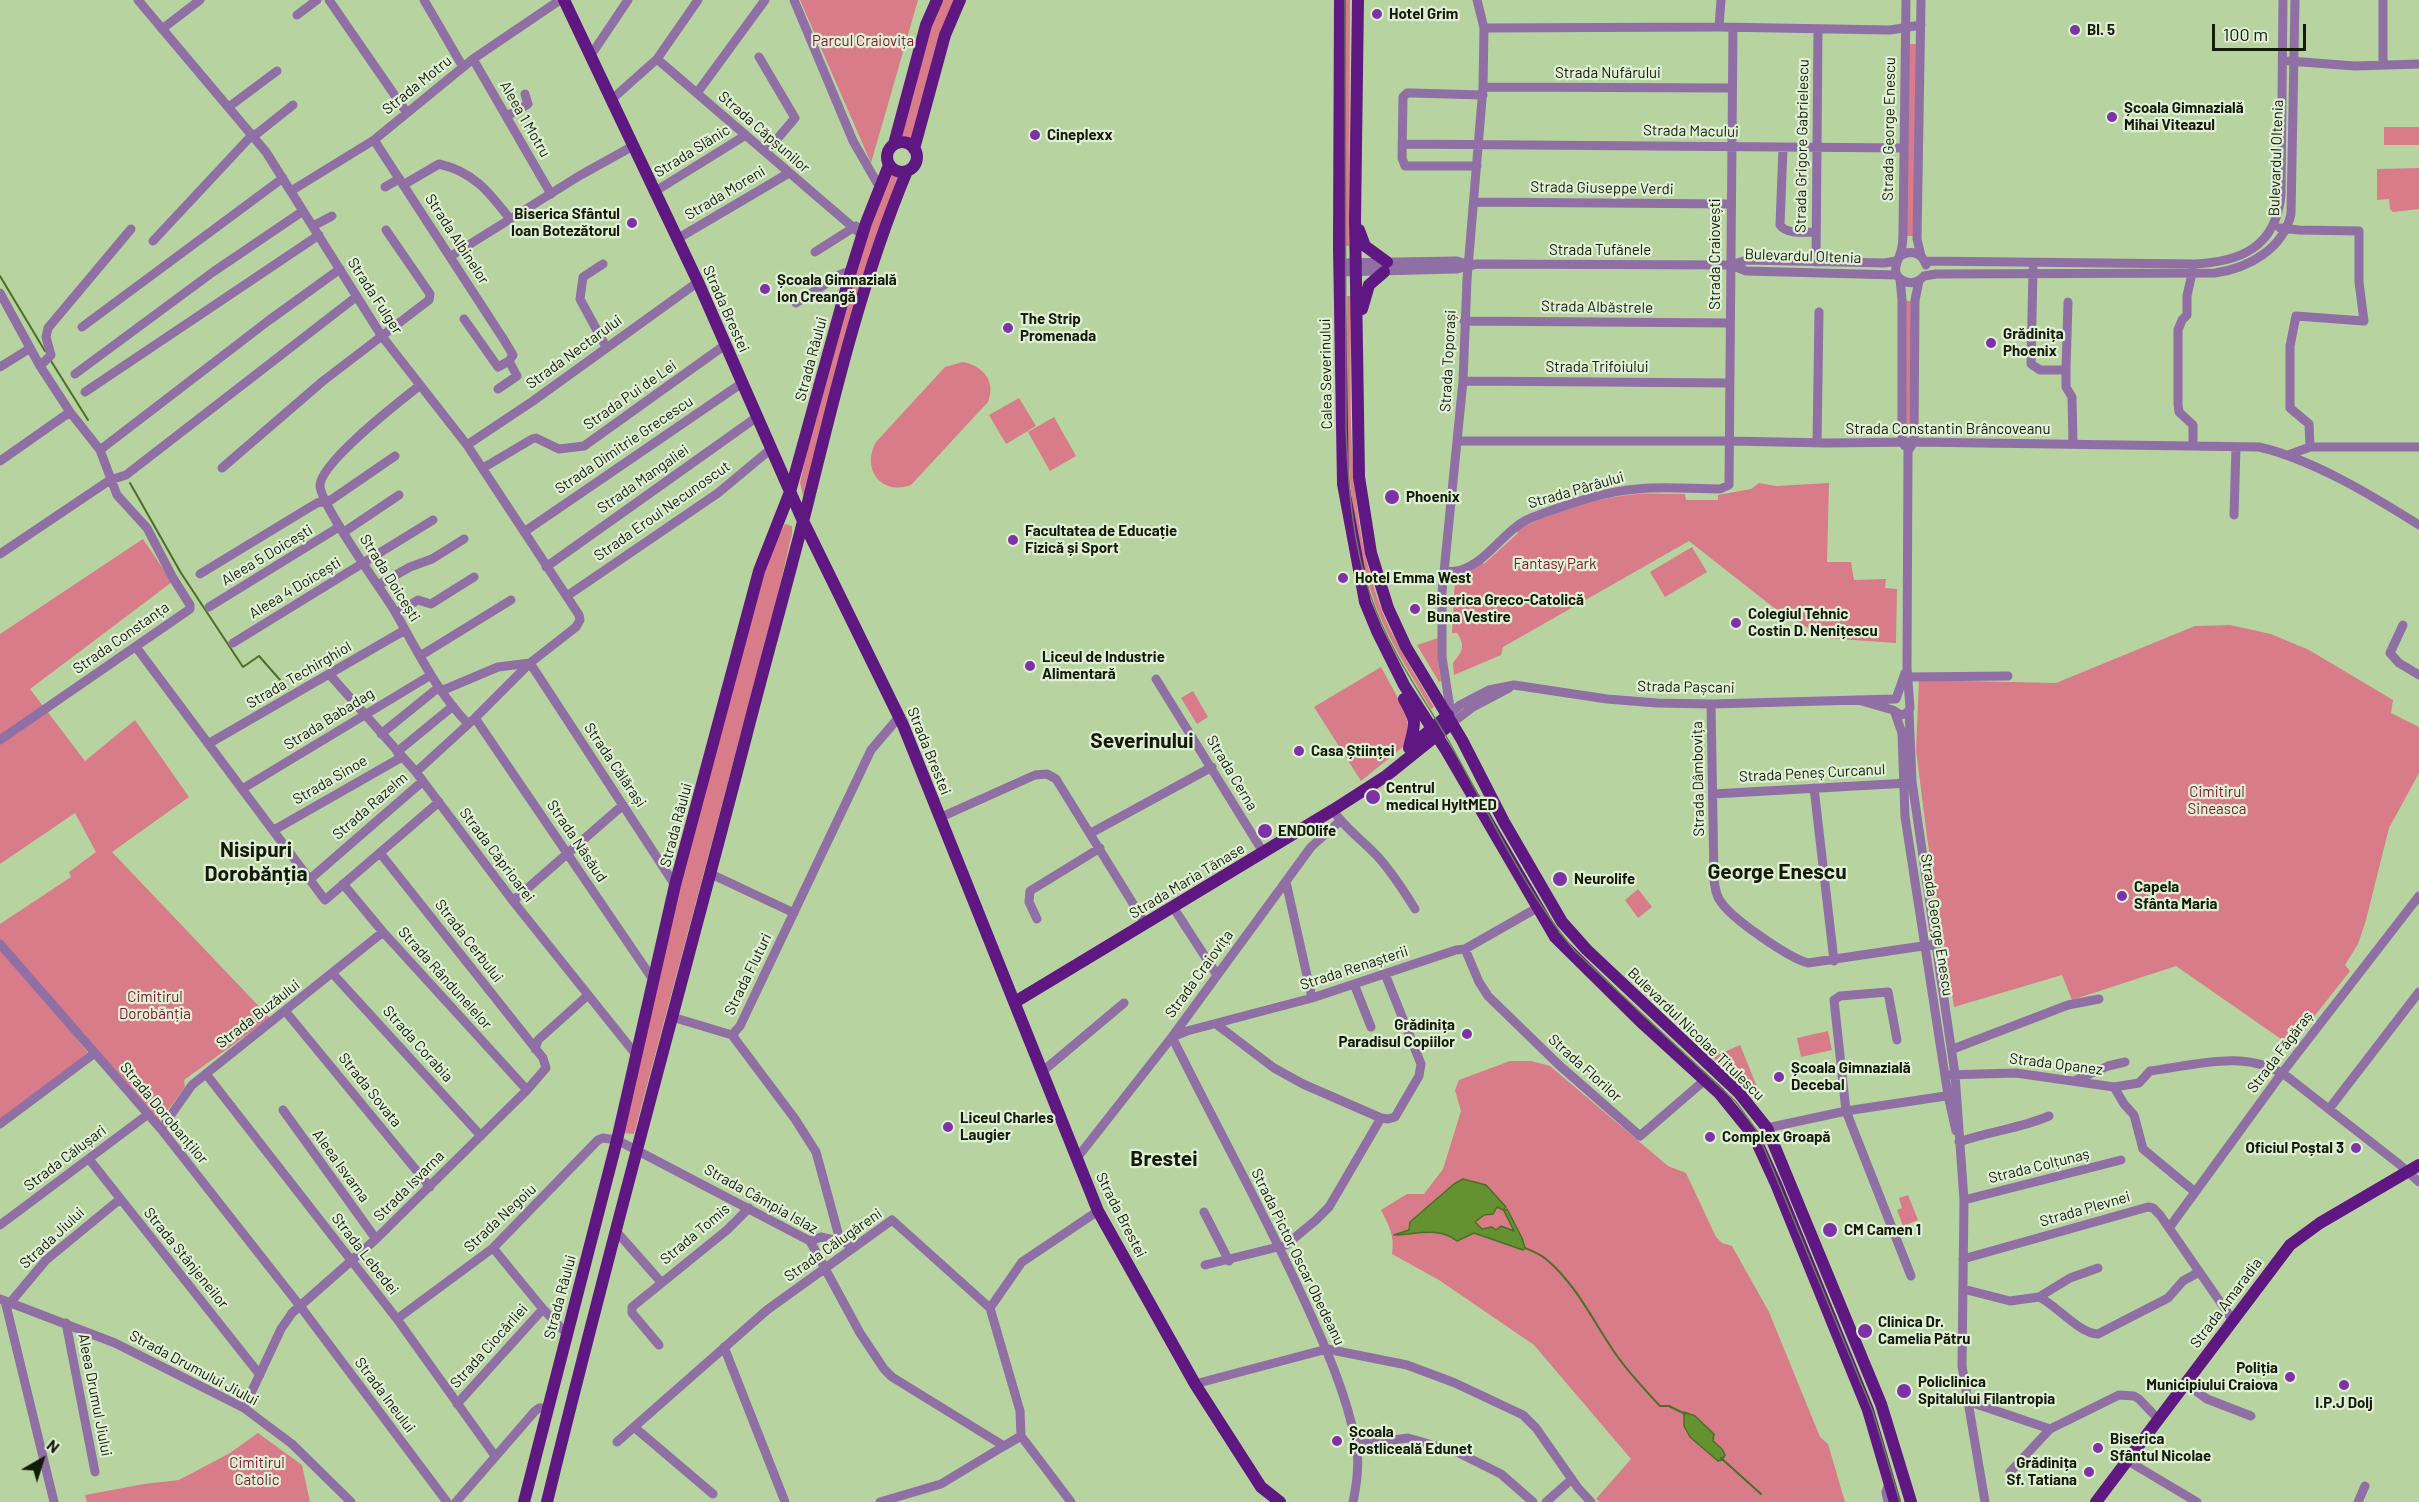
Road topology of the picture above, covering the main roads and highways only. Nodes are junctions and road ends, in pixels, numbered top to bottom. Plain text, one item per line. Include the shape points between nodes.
1 (562, 0) edge
2 (936, 0) edge
3 (960, 0) edge
4 (1340, 0) edge
5 (1358, 0) edge
6 (894, 144) junction
7 (914, 149) junction
8 (889, 165) junction
9 (907, 171) junction
10 (1355, 220) junction
11 (1358, 319) junction
12 (790, 492) junction
13 (803, 521) junction
14 (813, 542) junction
15 (795, 546) junction
16 (1386, 651) junction
17 (1450, 717) junction
18 (1434, 732) junction
19 (1409, 748) junction
20 (1457, 770) junction
21 (1372, 784) junction
22 (1036, 989) junction
23 (1015, 1002) junction
24 (1037, 1057) junction
25 (2413, 1168) edge
26 (1271, 1500) edge
27 (524, 1502) edge
28 (547, 1502) edge
29 (1895, 1502) edge
30 (1911, 1502) edge
31 (2096, 1502) edge

1 - 12 main road, Strada Brestei via 698,282
2 - 6 main road, Strada Râului
3 - 7 main road via 945,35
4 - 16 main road, Calea Severinului via 1339,268 1344,493 1365,602
5 - 10 main road, Calea Severinului
6 - 7 main road via 904,142
6 - 8 main road, Strada Râului via 887,152
7 - 9 main road via 916,161
8 - 9 main road via 897,171
8 - 12 main road, Strada Râului via 851,271
9 - 13 main road via 868,279
10 - 11 main road, Calea Severinului
10 - 11 main road via 1365,246 1385,267 1369,285
11 - 17 main road, Calea Severinului via 1359,477 1371,553 1398,631
12 - 13 main road, Strada Brestei
12 - 27 main road, Strada Râului via 759,571 675,885 617,1140
13 - 14 main road, Strada Brestei
13 - 15 main road
14 - 15 main road via 805,540
14 - 23 main road, Strada Brestei via 899,717
15 - 28 main road
16 - 18 main road, Calea Severinului
16 - 19 main road via 1391,676 1415,720
17 - 18 main road, Strada Maria Tănase
17 - 30 main road, Bulevardul Nicolae Titulescu via 1562,922 1740,1093 1767,1128 1881,1404
18 - 19 main road, Strada Maria Tănase
18 - 20 main road, Bulevardul Nicolae Titulescu
18 - 21 main road, Strada Maria Tănase via 1402,764
19 - 21 main road, Strada Maria Tănase
20 - 21 main road via 1434,752 1406,771
20 - 29 main road, Bulevardul Nicolae Titulescu via 1555,937 1729,1103 1759,1145 1868,1410
21 - 22 main road, Strada Maria Tănase
22 - 23 main road, Strada Maria Tănase
22 - 24 main road via 1024,1008 1039,1045
23 - 24 main road, Strada Brestei
24 - 26 main road, Strada Brestei via 1098,1211 1195,1384
25 - 31 main road, Strada Amaradia via 2298,1238 2284,1252

